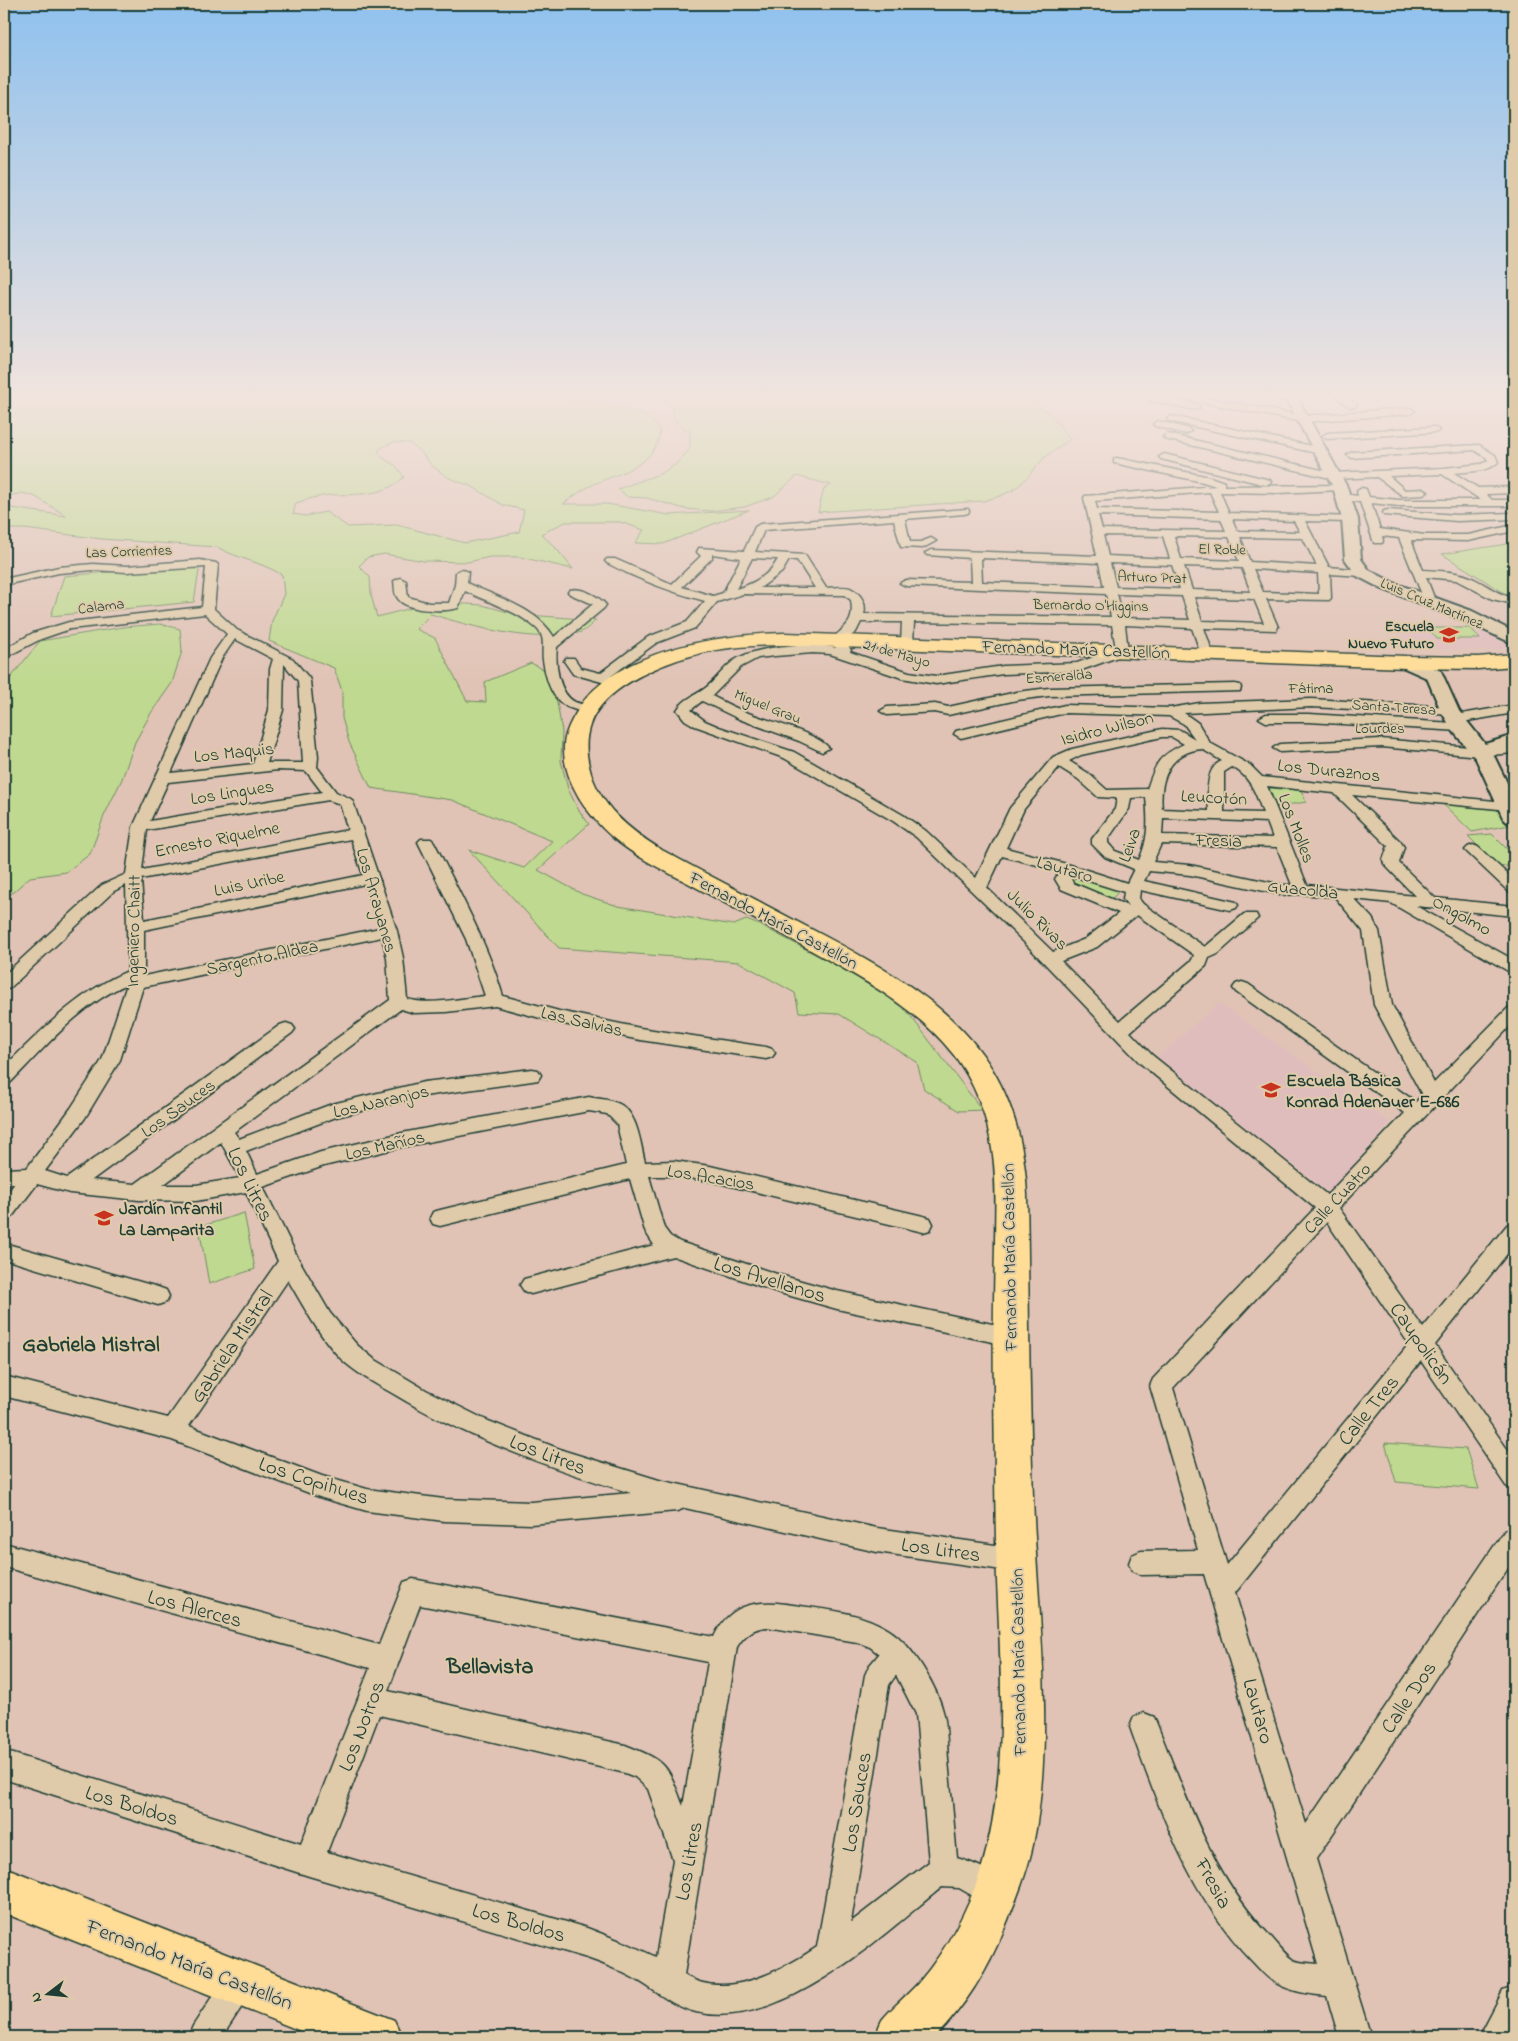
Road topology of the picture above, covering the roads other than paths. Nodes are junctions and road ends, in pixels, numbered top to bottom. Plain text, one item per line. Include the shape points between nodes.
1 (1178, 491) edge
2 (1215, 491) edge
3 (1312, 491) edge
4 (1334, 491) edge
5 (1351, 491) edge
6 (1356, 491) edge
7 (1362, 491) edge
8 (1401, 491) edge
9 (1471, 491) edge
10 (1475, 491) edge
11 (1439, 492) dead end
12 (1457, 492) dead end
13 (1150, 493) junction
14 (1364, 499) junction
15 (1492, 503) junction
16 (1514, 503) edge
17 (1368, 510) junction
18 (964, 511) dead end
19 (1092, 512) junction
20 (1157, 514) junction
21 (1227, 516) junction
22 (1513, 516) edge
23 (899, 517) junction
24 (1298, 518) junction
25 (1514, 528) edge
26 (1097, 532) junction
27 (1166, 533) junction
28 (1234, 534) junction
29 (1307, 535) junction
30 (1404, 536) junction
31 (931, 541) dead end
32 (931, 553) dead end
33 (748, 555) junction
34 (975, 555) junction
35 (785, 556) junction
36 (1104, 560) junction
37 (611, 561) dead end
38 (1177, 563) junction
39 (1248, 565) junction
40 (1324, 569) junction
41 (462, 572) dead end
42 (1363, 573) junction
43 (1420, 573) junction
44 (400, 581) dead end
45 (4, 582) edge
46 (906, 583) dead end
47 (461, 585) junction
48 (977, 586) junction
49 (673, 589) junction
50 (822, 590) junction
51 (1111, 591) junction
52 (574, 592) dead end
53 (739, 592) junction
54 (1186, 593) junction
55 (727, 596) junction
56 (1259, 596) junction
57 (713, 600) junction
58 (1429, 600) junction
59 (1514, 602) edge
60 (208, 610) junction
61 (857, 618) junction
62 (1118, 621) junction
63 (1197, 624) junction
64 (908, 631) junction
65 (233, 633) junction
66 (1514, 639) edge
67 (551, 644) junction
68 (846, 650) junction
69 (1122, 651) junction
70 (4, 654) edge
71 (1207, 654) junction
72 (280, 657) junction
73 (1514, 660) edge
74 (570, 661) dead end
75 (1442, 669) junction
76 (919, 678) junction
77 (609, 680) junction
78 (1235, 688) dead end
79 (702, 696) junction
80 (936, 708) junction
81 (587, 709) junction
82 (1514, 709) edge
83 (887, 711) dead end
84 (685, 712) joint
85 (1172, 712) junction
86 (1266, 718) dead end
87 (1455, 719) junction
88 (961, 734) dead end
89 (1514, 740) edge
90 (1199, 744) junction
91 (822, 748) dead end
92 (1280, 748) dead end
93 (1514, 750) edge
94 (1480, 752) junction
95 (1058, 760) junction
96 (1234, 762) junction
97 (259, 768) junction
98 (310, 768) junction
99 (161, 778) junction
100 (1258, 781) junction
101 (1339, 790) junction
102 (1153, 793) junction
103 (1125, 794) junction
104 (331, 795) junction
105 (1510, 801) edge
106 (1154, 813) junction
107 (1217, 816) junction
108 (1273, 818) junction
109 (140, 827) junction
110 (356, 833) junction
111 (1155, 838) junction
112 (426, 842) dead end
113 (1283, 843) junction
114 (997, 850) junction
115 (1473, 850) dead end
116 (1144, 866) junction
117 (1069, 869) junction
118 (133, 876) junction
119 (371, 878) junction
120 (1133, 886) junction
121 (979, 888) junction
122 (1514, 888) edge
123 (1301, 889) junction
124 (1340, 893) junction
125 (1391, 898) junction
126 (1430, 902) junction
127 (1230, 905) dead end
128 (1133, 909) junction
129 (1514, 911) edge
130 (1250, 918) dead end
131 (136, 927) junction
132 (389, 931) junction
133 (1202, 955) junction
134 (1050, 959) junction
135 (1514, 967) edge
136 (136, 978) junction
137 (4, 984) edge
138 (1242, 988) dead end
139 (494, 1000) junction
140 (398, 1002) junction
141 (1514, 1012) edge
142 (286, 1029) dead end
143 (1120, 1031) junction
144 (766, 1053) dead end
145 (532, 1075) dead end
146 (4, 1078) edge
147 (1432, 1096) junction
148 (1417, 1112) junction
149 (229, 1139) junction
150 (638, 1170) junction
151 (32, 1175) junction
152 (4, 1176) edge
153 (250, 1184) junction
154 (70, 1186) junction
155 (139, 1192) junction
156 (1328, 1208) junction
157 (4, 1214) edge
158 (440, 1218) dead end
159 (923, 1224) dead end
160 (1514, 1231) edge
161 (673, 1248) junction
162 (4, 1251) edge
163 (289, 1262) junction
164 (531, 1285) dead end
165 (158, 1296) dead end
166 (1011, 1337) junction
167 (1422, 1343) junction
168 (1161, 1386) joint
169 (6, 1390) edge
170 (173, 1430) junction
171 (1514, 1478) edge
172 (693, 1499) junction
173 (1514, 1538) edge
174 (4, 1555) edge
175 (1016, 1560) junction
176 (1215, 1562) junction
177 (1142, 1563) dead end
178 (1223, 1590) junction
179 (722, 1652) junction
180 (896, 1655) junction
181 (387, 1660) junction
182 (372, 1700) junction
183 (1144, 1727) dead end
184 (4, 1765) edge
185 (1301, 1856) junction
186 (309, 1861) junction
187 (688, 1862) junction
188 (944, 1871) junction
189 (4, 1890) edge
190 (996, 1894) junction
191 (831, 1955) junction
192 (667, 1982) junction
193 (1340, 1982) junction
194 (239, 1983) junction
195 (1514, 2002) edge
196 (204, 2037) edge
197 (377, 2037) edge
198 (900, 2037) edge
199 (1355, 2037) edge
200 (1496, 2037) edge

1 - 13 street
2 - 21 street
3 - 24 street
4 - 42 street, Luis Cruz Martínez via 1353,559
5 - 17 street
6 - 14 street
7 - 14 street
8 - 11 street
9 - 12 street
10 - 15 street
13 - 19 street via 1090,498
13 - 20 street
14 - 15 street via 1399,503
14 - 17 street
15 - 16 street
15 - 22 street
17 - 22 street via 1424,517
17 - 30 street via 1377,536
18 - 23 street
19 - 20 street
19 - 26 street
20 - 21 street
21 - 24 street
21 - 28 street
23 - 31 street via 905,545 923,545
23 - 33 street via 760,527
24 - 29 street
25 - 30 street via 1468,538
26 - 27 street
26 - 36 street
27 - 28 street
27 - 38 street
28 - 29 street
28 - 39 street
29 - 40 street
30 - 43 street
32 - 34 street, El Roble
33 - 35 street
33 - 49 street via 711,553
33 - 55 street
34 - 36 street, El Roble
34 - 48 street
35 - 50 street via 801,557
35 - 53 street via 778,570 754,587
36 - 38 street, El Roble
36 - 51 street
37 - 49 street
38 - 39 street, El Roble
38 - 54 street
39 - 40 street, El Roble
39 - 56 street
40 - 42 street, El Roble
40 - 56 street, Arturo Prat via 1325,598
41 - 47 street
42 - 58 street, Luis Cruz Martínez via 1388,586
43 - 58 street
43 - 59 street via 1470,581 1500,599
44 - 47 street via 402,598 433,609 454,605
45 - 60 street, Las Corrientes via 59,570 200,563 212,565
46 - 48 street, Arturo Prat
47 - 67 street via 530,619 542,628
48 - 51 street, Arturo Prat
49 - 57 street
50 - 53 street
50 - 61 street via 853,594 859,607
51 - 54 street, Arturo Prat
51 - 62 street
52 - 67 street via 596,600 600,605
53 - 55 street
54 - 56 street, Arturo Prat
54 - 63 street
55 - 57 street
56 - 63 street, Bernardo O'Higgins via 1272,626
57 - 77 street via 692,625 652,640
58 - 66 street, Luis Cruz Martínez
60 - 65 street
60 - 70 street, Calama via 69,626 38,636
61 - 64 street, Bernardo O'Higgins
61 - 68 street
62 - 63 street, Bernardo O'Higgins
62 - 64 street, Bernardo O'Higgins
62 - 69 street
63 - 71 street
64 - 68 main road, Fernando María Castellón
64 - 69 main road, Fernando María Castellón
65 - 72 street
65 - 99 street, Ingeniero Chaitt via 216,658
67 - 81 street via 549,658 556,688 569,704
68 - 76 street, 21 de Mayo
68 - 77 main road, Fernando María Castellón via 761,639 716,644 660,660
68 - 79 street, 21 de Mayo via 797,650 755,655 730,668
69 - 71 main road, Fernando María Castellón
69 - 76 street, 21 de Mayo via 1079,667 1003,670 942,680
71 - 75 main road, Fernando María Castellón via 1406,662
72 - 97 street via 276,669 276,710
72 - 98 street via 289,662 304,681
73 - 75 main road, Fernando María Castellón
74 - 77 street via 578,671
75 - 87 street
76 - 80 street
77 - 81 main road, Fernando María Castellón
78 - 80 street, Esmeralda via 1039,692 955,710
79 - 84 street, 21 de Mayo via 687,705
79 - 91 street, Miguel Grau
80 - 83 street, Esmeralda
81 - 166 main road, Fernando María Castellón via 577,734 576,762 589,795 613,826 654,855 896,988 938,1022 977,1066 1000,1115 1010,1168
82 - 87 street
84 - 121 street, Julio Rivas via 711,728 789,755 898,818 921,834
85 - 87 street, Fátima via 1208,707 1305,703
85 - 88 street, Fátima via 1064,709
85 - 90 street, Los Duraznos via 1188,720 1200,735
86 - 87 street, Santa Teresa
87 - 94 street
89 - 94 street
90 - 95 street, Isidro Wilson via 1174,733 1162,732 1077,752
90 - 96 street, Los Duraznos
90 - 102 street, Leiva via 1177,751 1166,759
92 - 94 street, Lourdes via 1381,743
93 - 94 street, Lourdes
94 - 105 street
95 - 103 street via 1083,776 1102,794
95 - 114 street, Isidro Wilson via 1017,808
96 - 100 street, Los Duraznos
96 - 107 street via 1218,770
97 - 98 street, Los Maquis via 291,765
97 - 99 street, Los Maquis
98 - 104 street, Los Arrayanes
99 - 109 street, Ingeniero Chaitt
100 - 101 street, Los Duraznos
100 - 108 street, Los Molles
101 - 105 street, Los Duraznos
101 - 126 street via 1395,844 1391,862
102 - 103 street
102 - 106 street, Leiva
103 - 116 street, Guacolda via 1122,810 1100,839 1100,844 1116,858
104 - 109 street, Los Lingues
104 - 110 street, Los Arrayanes via 346,802
106 - 107 street, Leucotón
106 - 111 street, Leiva
107 - 108 street, Leucotón
108 - 113 street, Los Molles
109 - 118 street, Ingeniero Chaitt
110 - 118 street, Ernesto Riquelme
110 - 119 street, Los Arrayanes
111 - 113 street, Fresia
111 - 116 street, Leiva
112 - 139 street via 468,923 488,972
113 - 123 street, Los Molles
114 - 117 street, Lautaro
114 - 121 street, Isidro Wilson
115 - 122 street
116 - 120 street, Leiva
116 - 123 street, Guacolda via 1190,870 1283,890
117 - 120 street, Lautaro
117 - 128 street via 1063,879 1067,886
118 - 131 street, Ingeniero Chaitt
118 - 137 street, Ernesto Riquelme via 108,888
119 - 131 street, Luis Uribe
119 - 132 street, Los Arrayanes
120 - 127 street, Lautaro
120 - 128 street, Leiva
121 - 134 street, Julio Rivas
123 - 124 street, Guacolda
124 - 125 street, Guacolda
124 - 147 street via 1369,927 1383,1005
125 - 126 street, Guacolda
125 - 135 street, Ongolmo
126 - 129 street, Guacolda
128 - 133 street via 1198,949
128 - 134 street via 1091,943
130 - 133 street
131 - 136 street, Ingeniero Chaitt
132 - 136 street, Sargento Aldea
132 - 140 street, Los Arrayanes via 395,958
133 - 143 street via 1200,962
134 - 143 street, Julio Rivas
136 - 146 street, Sargento Aldea via 119,980 95,994 65,1018
136 - 151 street, Ingeniero Chaitt via 110,1060 78,1113
138 - 148 street
139 - 140 street, Las Salvias via 446,1006 414,1006
139 - 144 street, Las Salvias via 640,1034
140 - 149 street
141 - 147 street, Calle Cuatro
142 - 154 street, Los Sauces
143 - 156 street, Julio Rivas via 1146,1059
145 - 149 street, Los Naranjos via 424,1089 332,1110
147 - 148 street, Calle Cuatro
148 - 156 street, Calle Cuatro
149 - 153 street, Los Litres
149 - 155 street
150 - 153 street, Los Mañíos via 629,1130 622,1117 605,1106 589,1104 321,1159
150 - 158 street, Los Acacios
150 - 159 street, Los Acacios via 670,1168 717,1176
150 - 161 street, Los Mañíos via 655,1231 663,1242
151 - 152 street, Los Mañíos
151 - 154 street, Los Mañíos
151 - 157 street, Ingeniero Chaitt
153 - 155 street, Los Mañíos via 196,1193
153 - 163 street, Los Litres
154 - 155 street, Los Mañíos
156 - 167 street, Caupolicán
156 - 168 street, Calle Cuatro
160 - 167 street, Calle Tres
161 - 164 street
161 - 166 street, Los Avellanos via 845,1302
162 - 165 street
163 - 170 street, Gabriela Mistral
163 - 172 street, Los Litres via 322,1319 339,1341 366,1366 418,1397 478,1427 563,1461
166 - 175 main road, Fernando María Castellón
167 - 171 street, Caupolicán
167 - 178 street, Calle Tres
168 - 176 street, Lautaro
169 - 170 street, Los Copihues
170 - 172 street, Los Copihues via 322,1487 366,1500 444,1510 531,1513
172 - 175 street, Los Litres via 876,1540
173 - 185 street, Calle Dos
174 - 181 street, Los Alerces
175 - 190 main road, Fernando María Castellón via 1021,1670 1020,1786 1010,1844
176 - 177 street
176 - 178 street, Lautaro
178 - 185 street, Lautaro
179 - 180 street via 734,1629 748,1618 761,1614 870,1633 886,1643
179 - 181 street, Los Notros via 413,1591
179 - 187 street, Los Litres
180 - 188 street via 920,1691 930,1714
180 - 191 street, Los Sauces via 878,1675
181 - 182 street, Los Notros
182 - 186 street, Los Notros
182 - 187 street via 645,1767 659,1780
183 - 193 street, Fresia via 1165,1787 1207,1874 1231,1915 1259,1948 1288,1974
184 - 186 street, Los Boldos
185 - 193 street, Lautaro
186 - 192 street, Los Boldos via 588,1943 624,1957
187 - 192 street, Los Litres
188 - 190 street via 960,1873
188 - 191 street, Los Boldos via 928,1879
189 - 194 main road, Fernando María Castellón
190 - 198 main road, Fernando María Castellón via 983,1924 949,1983 928,2010
191 - 192 street, Los Boldos via 797,1977 744,1999 702,1999
193 - 199 street, Lautaro
194 - 196 street
194 - 197 main road, Fernando María Castellón
195 - 200 street

